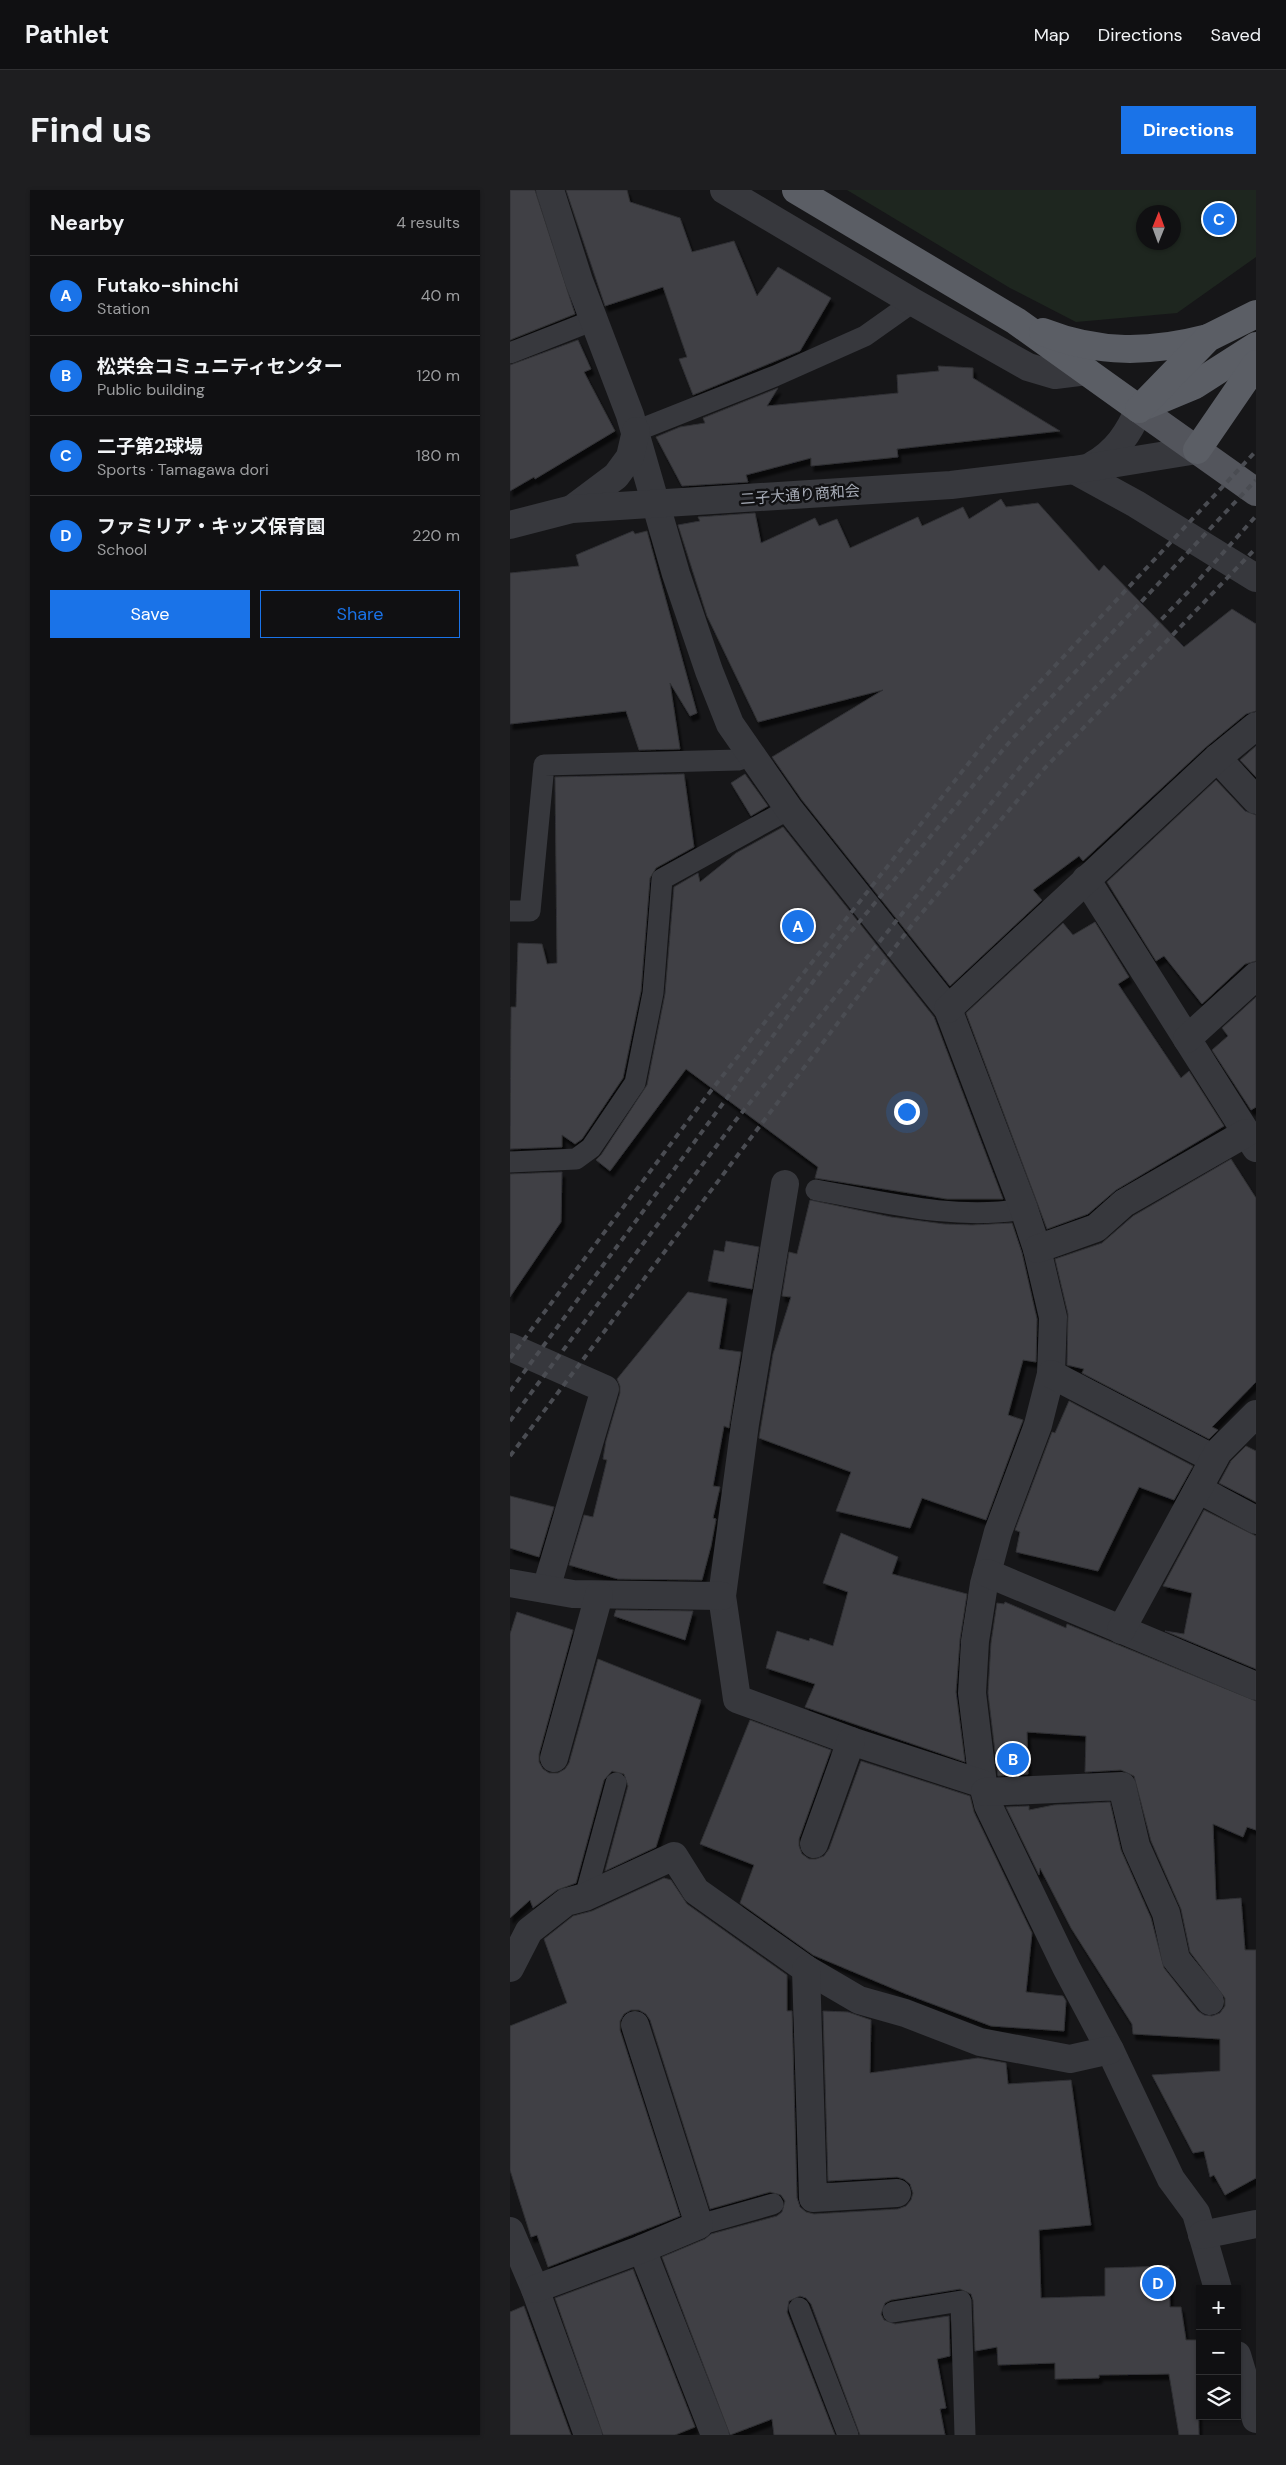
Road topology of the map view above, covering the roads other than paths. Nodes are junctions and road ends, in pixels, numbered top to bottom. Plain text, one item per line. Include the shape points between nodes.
1 (550, 190) edge
2 (724, 190) edge
3 (796, 190) edge
4 (913, 302) junction
5 (1256, 314) edge
6 (594, 320) junction
7 (1016, 321) junction
8 (1208, 338) junction
9 (1256, 346) edge
10 (510, 352) edge
11 (1256, 364) edge
12 (1087, 371) junction
13 (1185, 378) junction
14 (1139, 409) junction
15 (636, 431) junction
16 (1197, 450) junction
17 (1083, 468) junction
18 (1256, 492) edge
19 (657, 504) junction
20 (572, 510) junction
21 (510, 525) edge
22 (1256, 578) edge
23 (1256, 726) edge
24 (753, 755) junction
25 (1217, 758) junction
26 (1256, 800) edge
27 (789, 809) junction
28 (1086, 879) junction
29 (510, 910) edge
30 (1256, 976) edge
31 (948, 1009) junction
32 (1187, 1039) junction
33 (1251, 1141) edge
34 (510, 1162) edge
35 (785, 1184) dead end
36 (816, 1190) dead end
37 (1024, 1209) junction
38 (1037, 1249) junction
39 (510, 1347) edge
40 (1051, 1374) junction
41 (1256, 1414) edge
42 (1214, 1459) junction
43 (1198, 1489) junction
44 (1256, 1520) edge
45 (987, 1573) junction
46 (510, 1583) edge
47 (546, 1589) junction
48 (599, 1595) junction
49 (722, 1596) junction
50 (1121, 1630) junction
51 (1256, 1686) edge
52 (851, 1741) junction
53 (554, 1758) dead end
54 (616, 1783) dead end
55 (984, 1788) junction
56 (814, 1844) dead end
57 (585, 1896) junction
58 (510, 1968) edge
59 (806, 1970) junction
60 (1210, 2001) dead end
61 (635, 2025) dead end
62 (1110, 2050) junction
63 (897, 2193) dead end
64 (773, 2204) dead end
65 (1256, 2224) edge
66 (699, 2226) junction
67 (510, 2231) edge
68 (1202, 2235) junction
69 (642, 2250) junction
70 (1217, 2285) edge
71 (534, 2289) junction
72 (799, 2308) dead end
73 (893, 2312) dead end
74 (1241, 2369) edge
75 (1256, 2419) edge
76 (588, 2435) edge
77 (715, 2435) edge
78 (848, 2435) edge
79 (965, 2435) edge

1 - 6 street
2 - 4 street
3 - 7 highway
4 - 12 street via 1028,367 1055,375
4 - 15 lane via 865,336
5 - 8 highway
6 - 10 lane
6 - 15 street
7 - 8 highway via 1055,337 1112,349 1144,350
7 - 12 highway
8 - 13 highway
9 - 13 highway
11 - 16 highway
12 - 14 highway
13 - 14 highway
14 - 16 main road
14 - 17 street via 1121,443 1102,460
15 - 19 street
15 - 20 street via 630,458 616,476
16 - 17 street, 二子大通り商和会
16 - 18 main road
17 - 19 street, 二子大通り商和会 via 951,485
17 - 22 street
19 - 20 street, 二子大通り商和会
19 - 24 street via 676,574 709,671 730,724
20 - 21 street, 二子大通り商和会
23 - 25 street
24 - 27 street
24 - 29 lane via 738,760 544,765 530,911
25 - 26 street
25 - 28 street
27 - 31 street
27 - 34 lane via 662,879 654,993 635,1083 591,1148 576,1159
28 - 31 street
28 - 32 street
30 - 32 street
31 - 37 street
32 - 33 street
33 - 38 street via 1124,1203 1096,1228
35 - 49 street via 745,1424
36 - 37 lane via 922,1209 998,1214
37 - 38 street
38 - 40 street via 1053,1317
39 - 47 street via 605,1389
40 - 42 street
40 - 45 street via 1038,1425 998,1532
41 - 42 street
42 - 43 street
43 - 44 street
43 - 50 street
45 - 50 street
45 - 55 street via 975,1641 972,1693
46 - 47 street
47 - 48 street
48 - 49 street
48 - 53 street
49 - 52 street via 737,1699
50 - 51 street
52 - 55 street
52 - 56 street
54 - 57 lane
55 - 60 street via 1122,1786 1136,1846 1166,1913 1176,1959
55 - 62 street via 988,1805 1066,1968
57 - 58 street via 566,1902 529,1931
57 - 59 street via 674,1856 696,1891
59 - 62 street via 859,2000 980,2042 1070,2059
59 - 63 street via 813,2198
61 - 66 street
62 - 68 street via 1171,2179 1196,2213
64 - 66 lane
65 - 68 street
66 - 69 street
67 - 71 street
68 - 70 street
69 - 71 street
69 - 77 street
71 - 76 street
72 - 78 lane
73 - 79 lane via 961,2301
74 - 75 street

